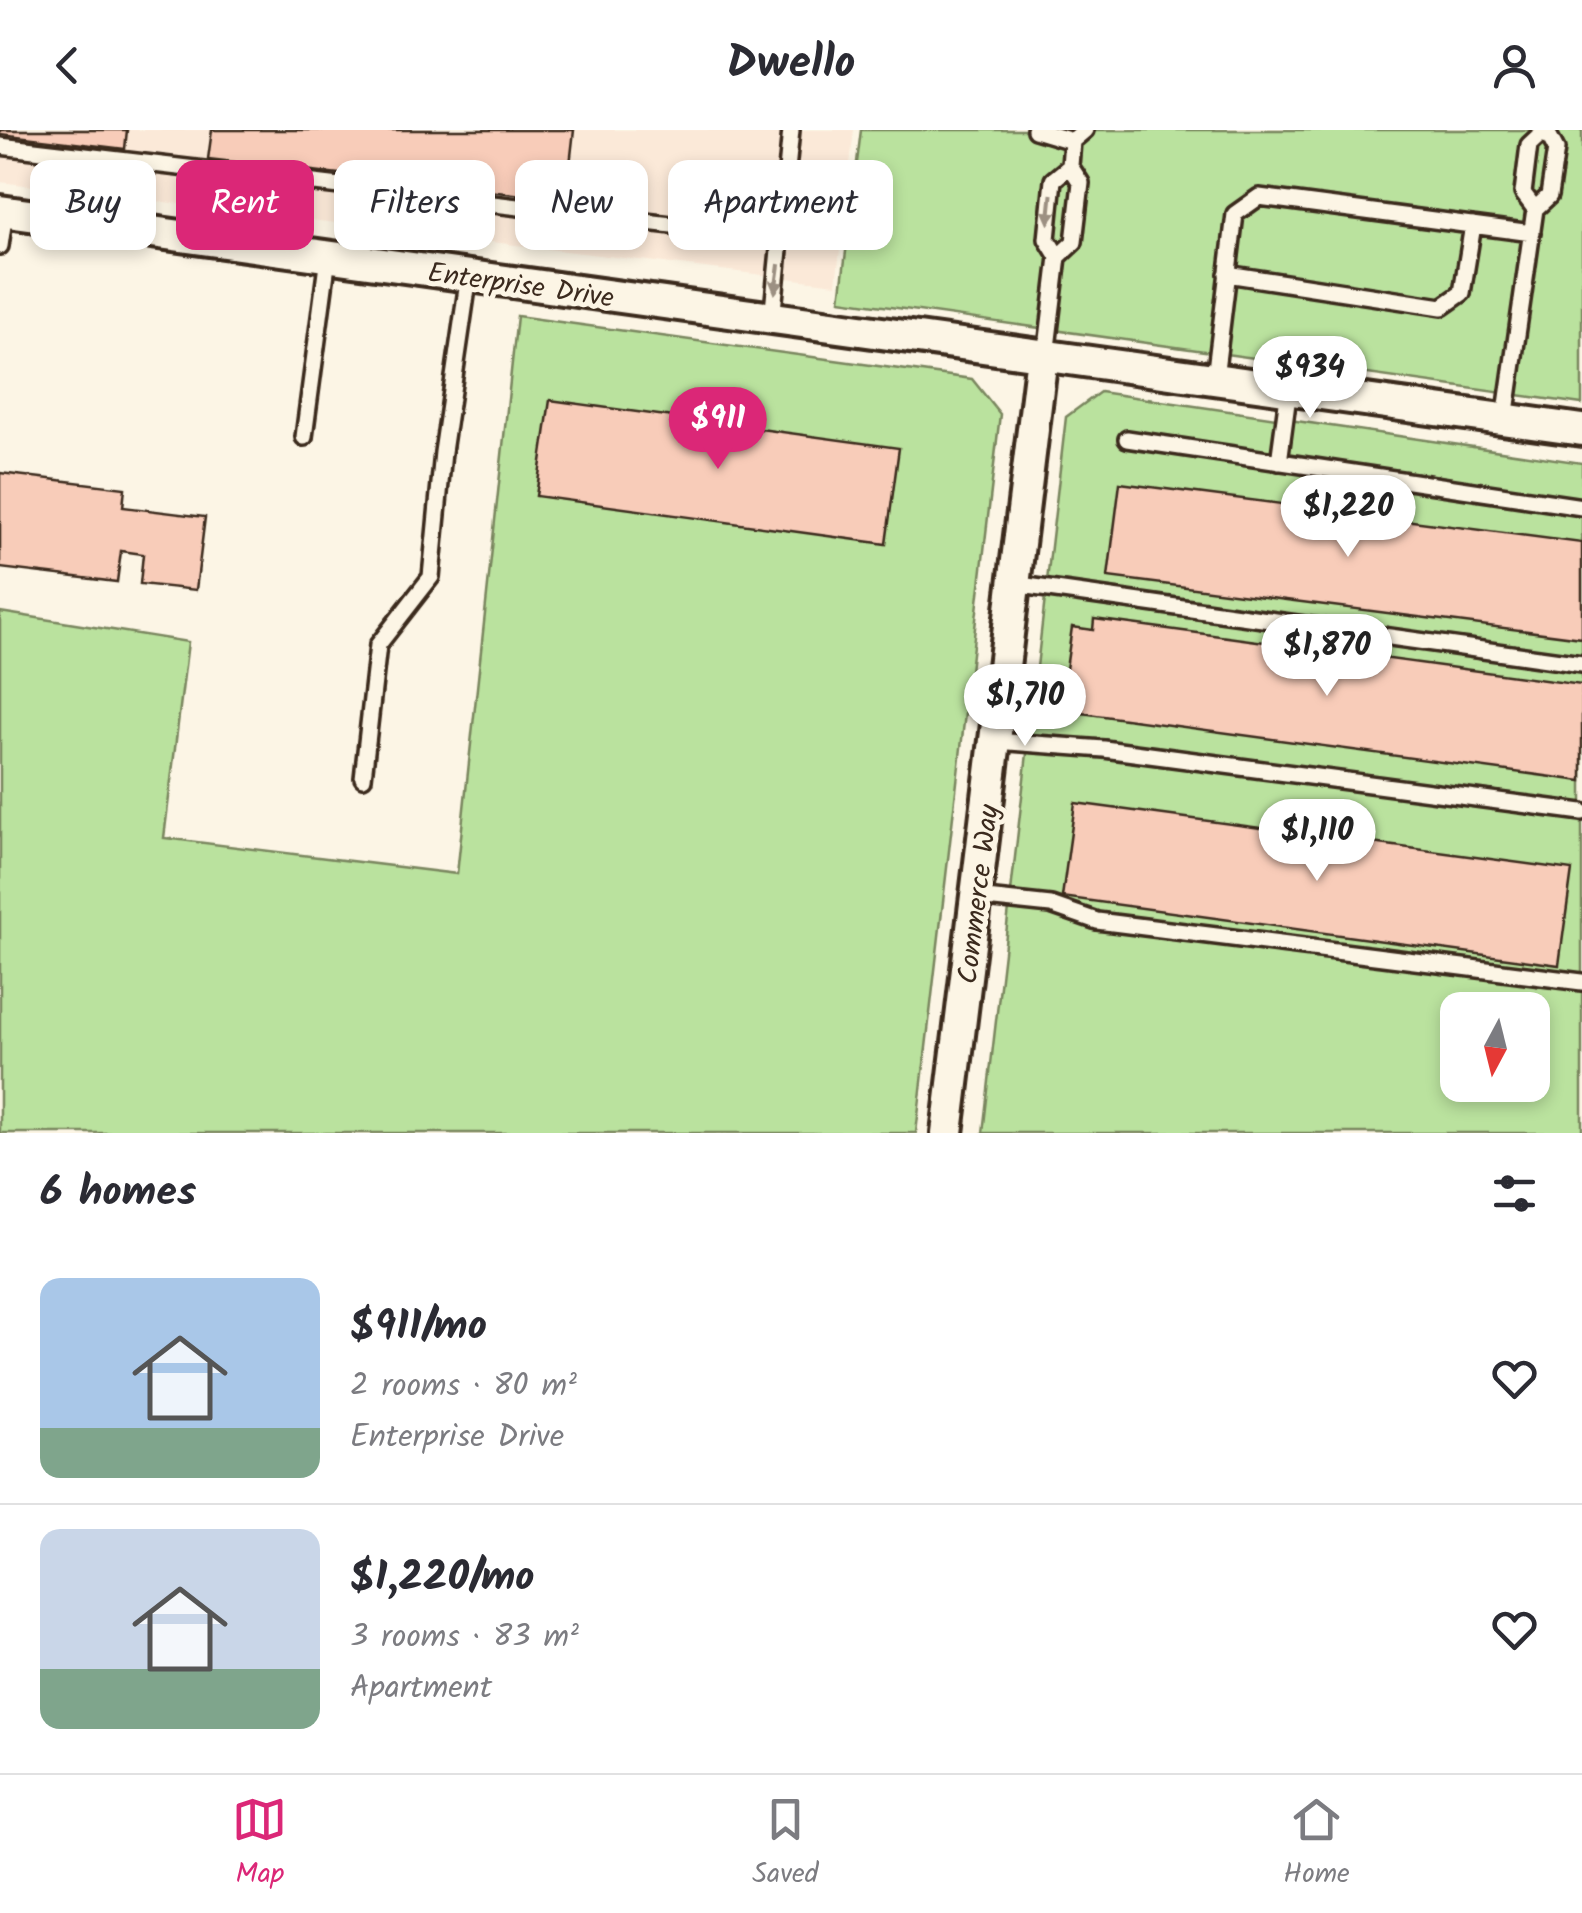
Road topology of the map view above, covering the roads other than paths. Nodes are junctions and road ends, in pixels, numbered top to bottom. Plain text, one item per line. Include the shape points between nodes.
1 (791, 130) edge
2 (1035, 130) edge
3 (1546, 130) edge
4 (1078, 136) edge
5 (0, 146) edge
6 (788, 160) edge
7 (1070, 166) junction
8 (1535, 209) junction
9 (2, 211) edge
10 (668, 225) edge
11 (1473, 225) junction
12 (1532, 233) junction
13 (0, 246) edge
14 (781, 250) edge
15 (328, 257) junction
16 (1058, 257) junction
17 (1228, 274) junction
18 (469, 276) junction
19 (772, 320) junction
20 (1044, 356) junction
21 (1215, 378) junction
22 (1290, 388) junction
23 (1505, 420) junction
24 (1582, 430) edge
25 (304, 437) dead end
26 (1127, 439) dead end
27 (1279, 462) junction
28 (1582, 507) edge
29 (1013, 584) junction
30 (1582, 664) edge
31 (996, 741) junction
32 (363, 778) dead end
33 (1582, 812) edge
34 (976, 897) junction
35 (1582, 982) edge
36 (947, 1133) edge

1 - 6 lane
2 - 4 lane
3 - 8 lane via 1556,149 1550,196
3 - 8 lane via 1529,145 1524,193
4 - 7 lane
5 - 10 lane
7 - 16 lane via 1080,182 1074,242
7 -> 16 lane via 1053,180 1047,239
8 - 12 lane
9 - 13 lane
9 - 15 street, Enterprise Drive
11 - 12 lane
11 - 17 lane via 1259,197 1234,214
11 - 17 lane via 1462,293 1442,307
12 - 23 lane
14 -> 19 lane
15 - 18 street, Enterprise Drive
15 - 25 lane
16 - 20 lane
17 - 21 lane
18 - 19 street, Enterprise Drive
18 - 32 lane via 431,577 378,645
19 - 20 street, Enterprise Drive
20 - 21 street, Enterprise Drive
20 - 29 street, Commerce Way
21 - 22 street, Enterprise Drive
22 - 23 street, Enterprise Drive
22 - 27 lane
23 - 24 street, Enterprise Drive
26 - 27 lane
27 - 28 lane
29 - 30 lane
29 - 31 street, Commerce Way
31 - 33 lane
31 - 34 street, Commerce Way
34 - 35 lane via 1051,905 1098,921
34 - 36 street, Commerce Way

